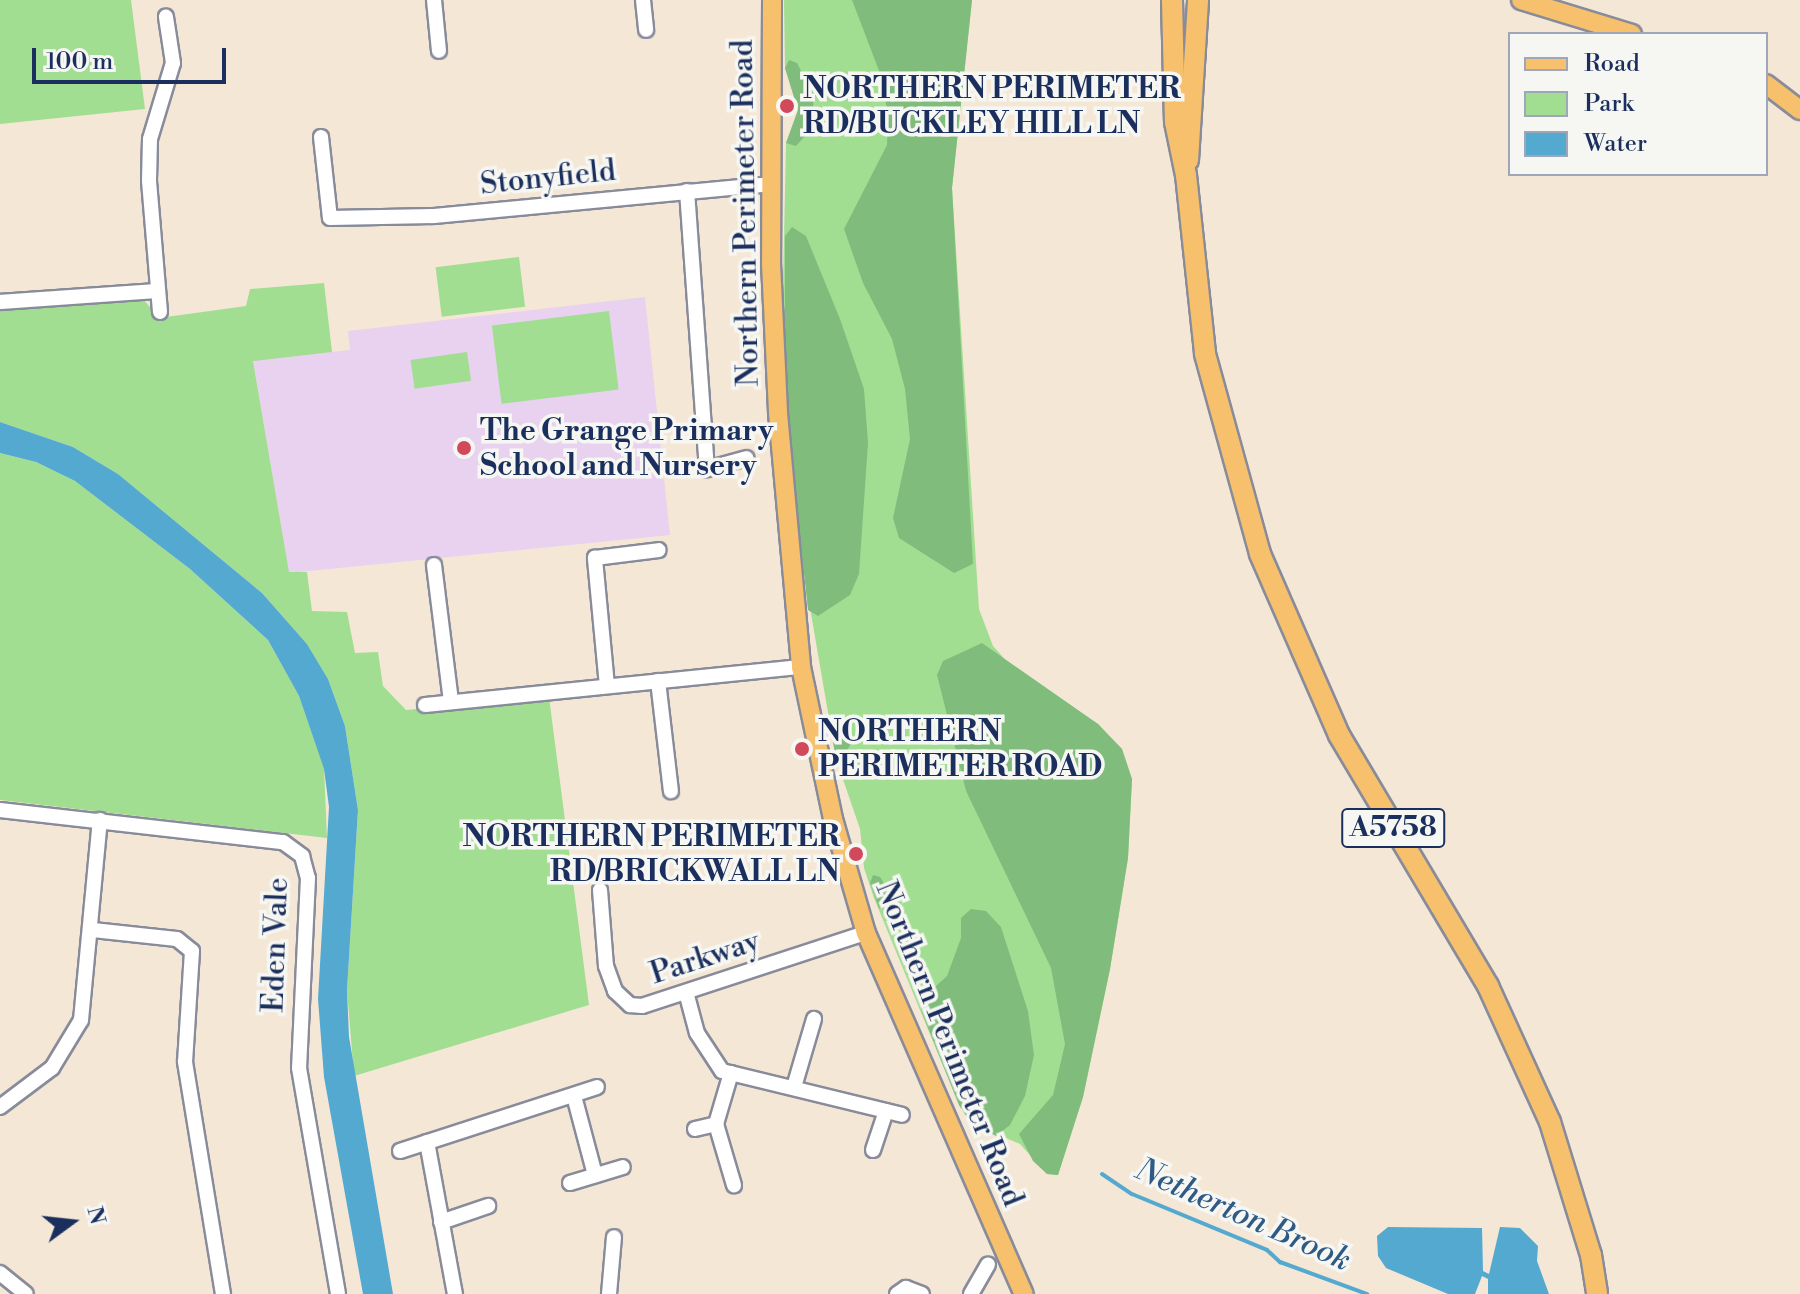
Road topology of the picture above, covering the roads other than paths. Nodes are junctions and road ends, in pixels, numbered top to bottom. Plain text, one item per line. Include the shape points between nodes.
1 (434, 0) edge
2 (643, 0) edge
3 (772, 0) edge
4 (1172, 0) edge
5 (1198, 0) edge
6 (1521, 0) edge
7 (166, 17) dead end
8 (646, 30) dead end
9 (1625, 32) edge
10 (439, 51) dead end
11 (1768, 86) edge
12 (1800, 110) edge
13 (321, 137) dead end
14 (1186, 175) junction
15 (770, 184) junction
16 (687, 191) junction
17 (157, 291) junction
18 (0, 302) edge
19 (160, 312) dead end
20 (747, 458) dead end
21 (659, 550) dead end
22 (434, 565) dead end
23 (801, 667) junction
24 (658, 681) junction
25 (607, 686) junction
26 (451, 702) junction
27 (425, 705) dead end
28 (671, 791) dead end
29 (0, 810) edge
30 (100, 820) junction
31 (600, 890) dead end
32 (93, 930) junction
33 (866, 933) junction
34 (686, 992) junction
35 (814, 1019) dead end
36 (731, 1073) junction
37 (597, 1087) dead end
38 (794, 1087) junction
39 (574, 1096) junction
40 (0, 1107) edge
41 (886, 1111) junction
42 (902, 1115) dead end
43 (716, 1124) junction
44 (695, 1129) dead end
45 (427, 1142) junction
46 (873, 1150) dead end
47 (400, 1151) dead end
48 (623, 1167) dead end
49 (595, 1175) junction
50 (570, 1183) dead end
51 (734, 1185) dead end
52 (488, 1206) dead end
53 (441, 1222) junction
54 (614, 1237) dead end
55 (988, 1264) dead end
56 (0, 1273) edge
57 (22, 1293) edge
58 (223, 1294) edge
59 (338, 1294) edge
60 (455, 1294) edge
61 (609, 1294) edge
62 (897, 1294) edge
63 (922, 1294) edge
64 (971, 1294) edge
65 (1024, 1294) edge
66 (1597, 1294) edge

1 - 10 street
2 - 8 street
3 - 15 main road, Northern Perimeter Road
4 - 14 highway, A5758 via 1174,108
5 - 14 highway, A5758
6 - 9 main road
7 - 17 street via 173,63 150,139
11 - 12 main road
13 - 16 street, Stonyfield via 330,218 433,216
14 - 66 highway, A5758 via 1205,354 1260,554 1339,735 1488,986 1550,1122 1591,1255
15 - 16 street, Stonyfield
15 - 23 main road, Northern Perimeter Road via 778,413
16 - 20 street via 707,469
17 - 18 street
17 - 19 street
21 - 25 street via 595,558
22 - 26 street
23 - 24 street
23 - 33 main road, Northern Perimeter Road via 833,819
24 - 25 street
24 - 28 street
25 - 26 street
26 - 27 street
29 - 30 street, Eden Vale
30 - 32 street
30 - 59 street, Eden Vale via 283,842 302,856 308,878 299,1068
31 - 34 street, Parkway via 606,966 615,991 630,1005 642,1006
32 - 40 street via 86,1002 73,1041 52,1068
32 - 58 street via 177,939 192,951 185,1062
33 - 34 street, Parkway
33 - 65 main road, Northern Perimeter Road
34 - 36 street via 708,1056
35 - 38 street
36 - 38 street
36 - 43 street
37 - 39 street
38 - 41 street
39 - 45 street
39 - 49 street
41 - 42 street
41 - 46 street
43 - 44 street
43 - 51 street
45 - 47 street
45 - 53 street
48 - 49 street
49 - 50 street
52 - 53 street
53 - 60 street
54 - 61 street
55 - 64 street
56 - 57 street
62 - 63 street via 906,1288

